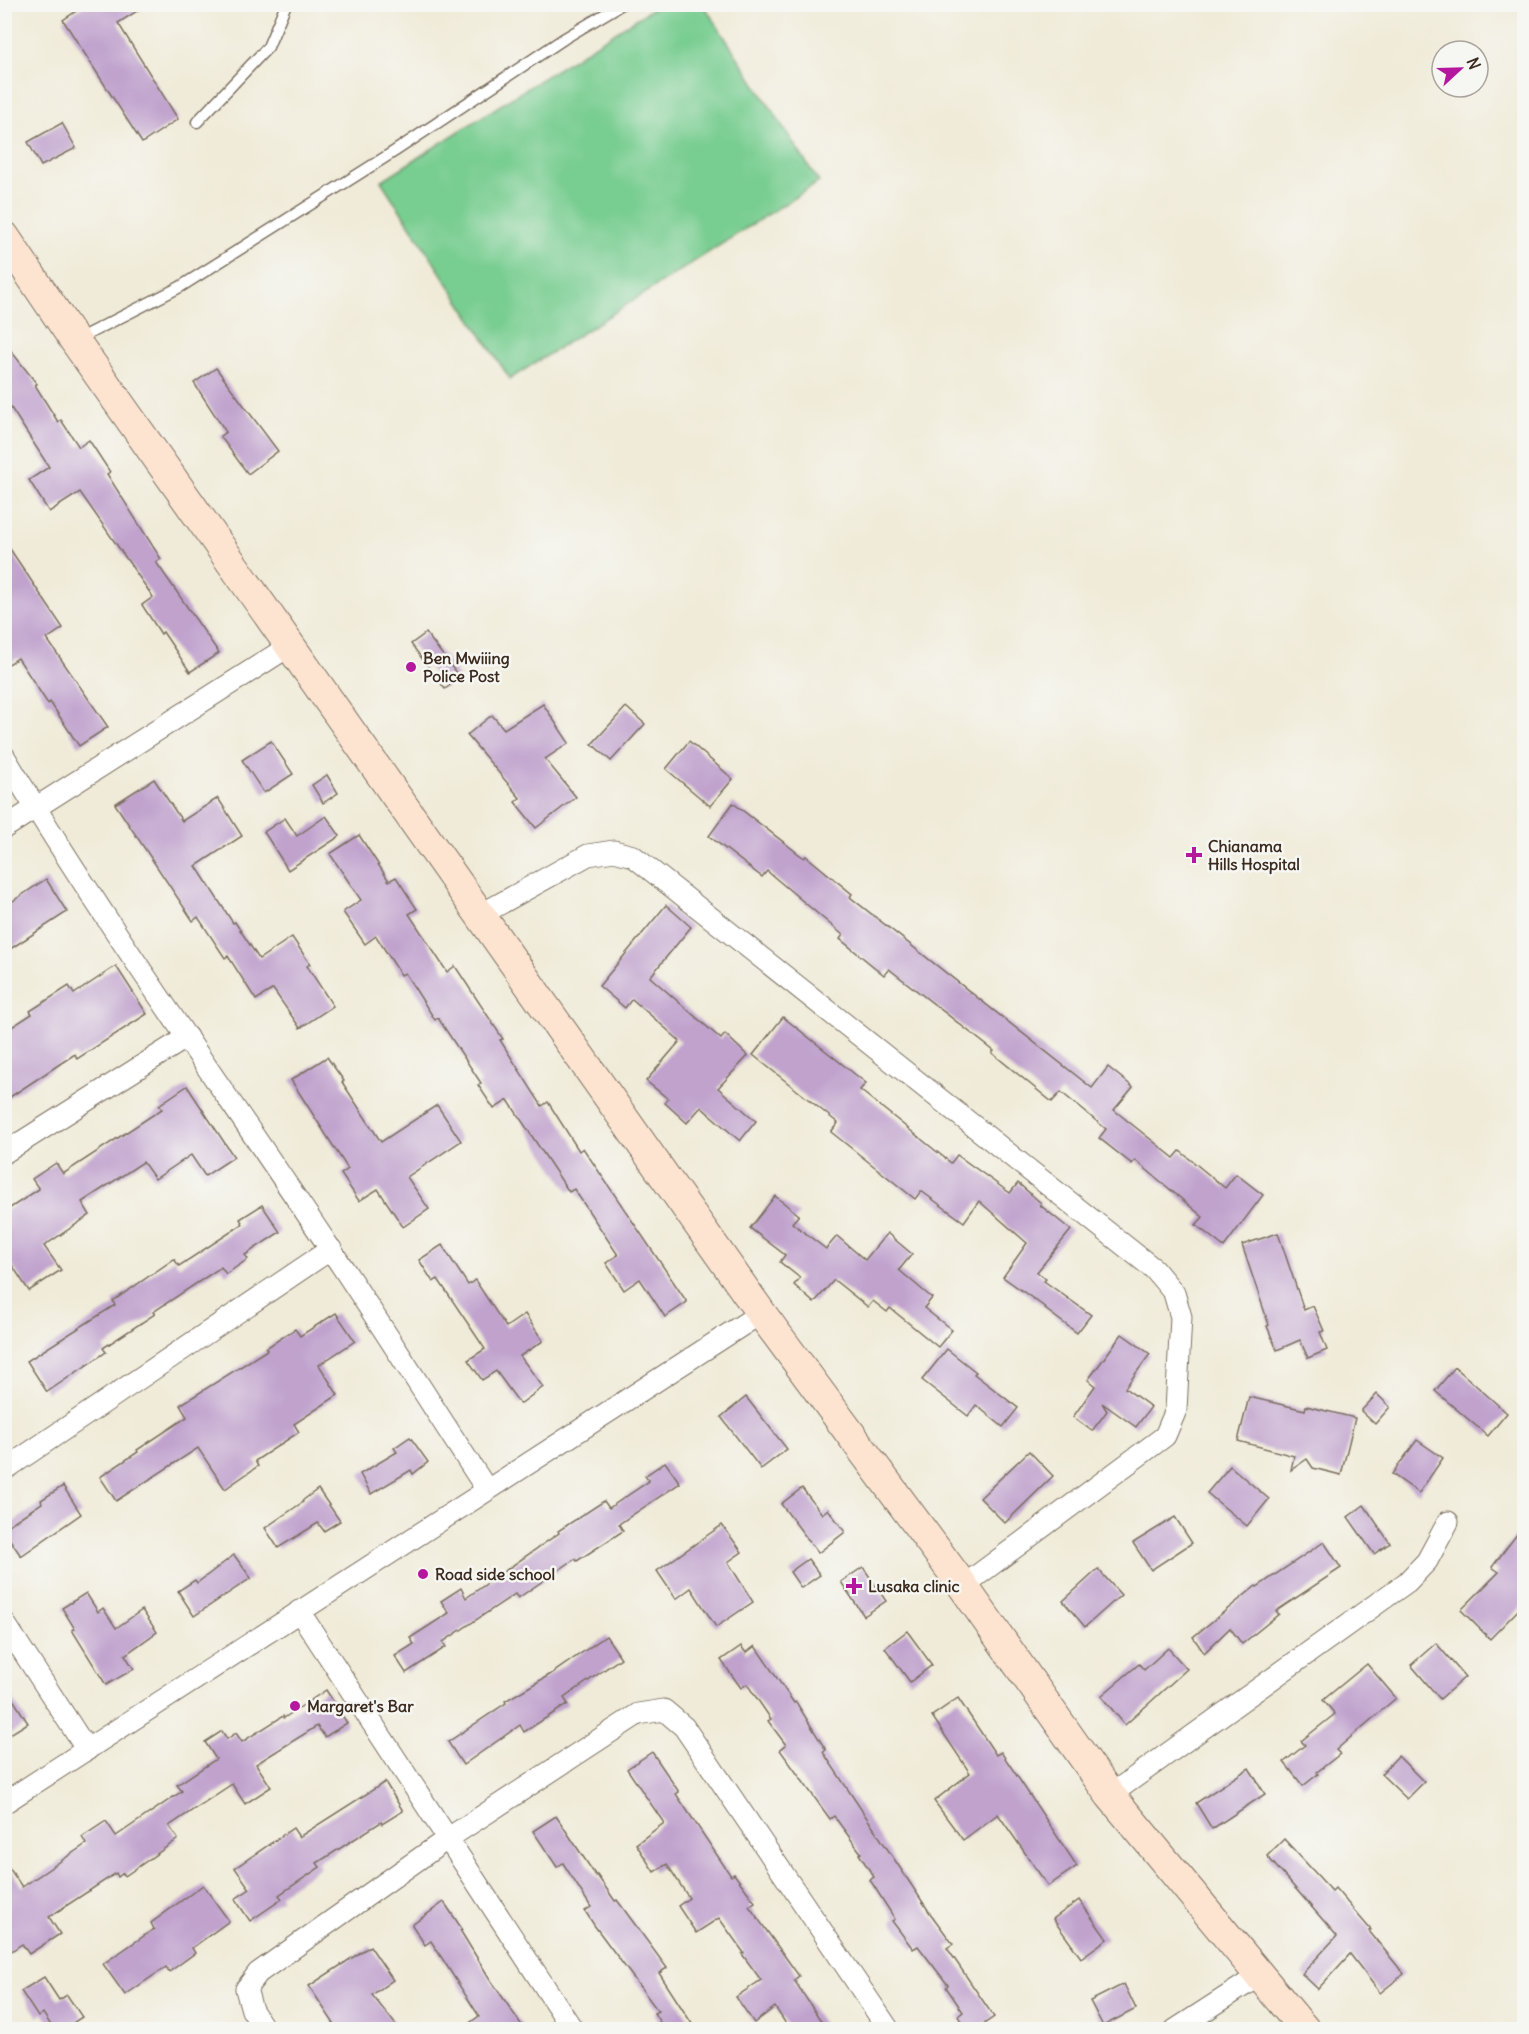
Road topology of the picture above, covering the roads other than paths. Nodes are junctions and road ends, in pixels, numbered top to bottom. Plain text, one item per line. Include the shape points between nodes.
1 (286, 4) edge
2 (622, 4) edge
3 (197, 122) dead end
4 (4, 236) edge
5 (75, 341) junction
6 (291, 645) junction
7 (4, 756) edge
8 (36, 808) junction
9 (4, 828) edge
10 (480, 915) junction
11 (187, 1036) junction
12 (4, 1153) edge
13 (331, 1248) junction
14 (761, 1313) junction
15 (4, 1470) edge
16 (487, 1490) junction
17 (1448, 1522) dead end
18 (963, 1586) junction
19 (299, 1611) junction
20 (4, 1622) edge
21 (87, 1750) junction
22 (1110, 1795) junction
23 (4, 1803) edge
24 (447, 1839) junction
25 (1260, 1975) junction
26 (266, 2030) edge
27 (573, 2030) edge
28 (889, 2030) edge
29 (1175, 2030) edge
30 (1305, 2030) edge

1 - 3 lane via 268,47
2 - 5 lane via 180,287
4 - 5 main road
5 - 6 main road
6 - 8 street
6 - 10 main road
7 - 8 street
8 - 9 street
8 - 11 street
10 - 14 main road
10 - 18 street via 588,855 614,851 633,856 1154,1269 1174,1293 1181,1317 1176,1410 1165,1436
11 - 12 street
11 - 13 street
13 - 15 street
13 - 16 street
14 - 16 street
14 - 18 main road
16 - 19 street
17 - 22 street via 1427,1561 1407,1582
18 - 22 main road
19 - 21 street
19 - 24 street
20 - 21 street
21 - 23 street
22 - 25 main road
24 - 26 street via 258,1973 246,1989 252,2010
24 - 27 street
24 - 28 street via 638,1714 664,1710 684,1727
25 - 29 street
25 - 30 main road

